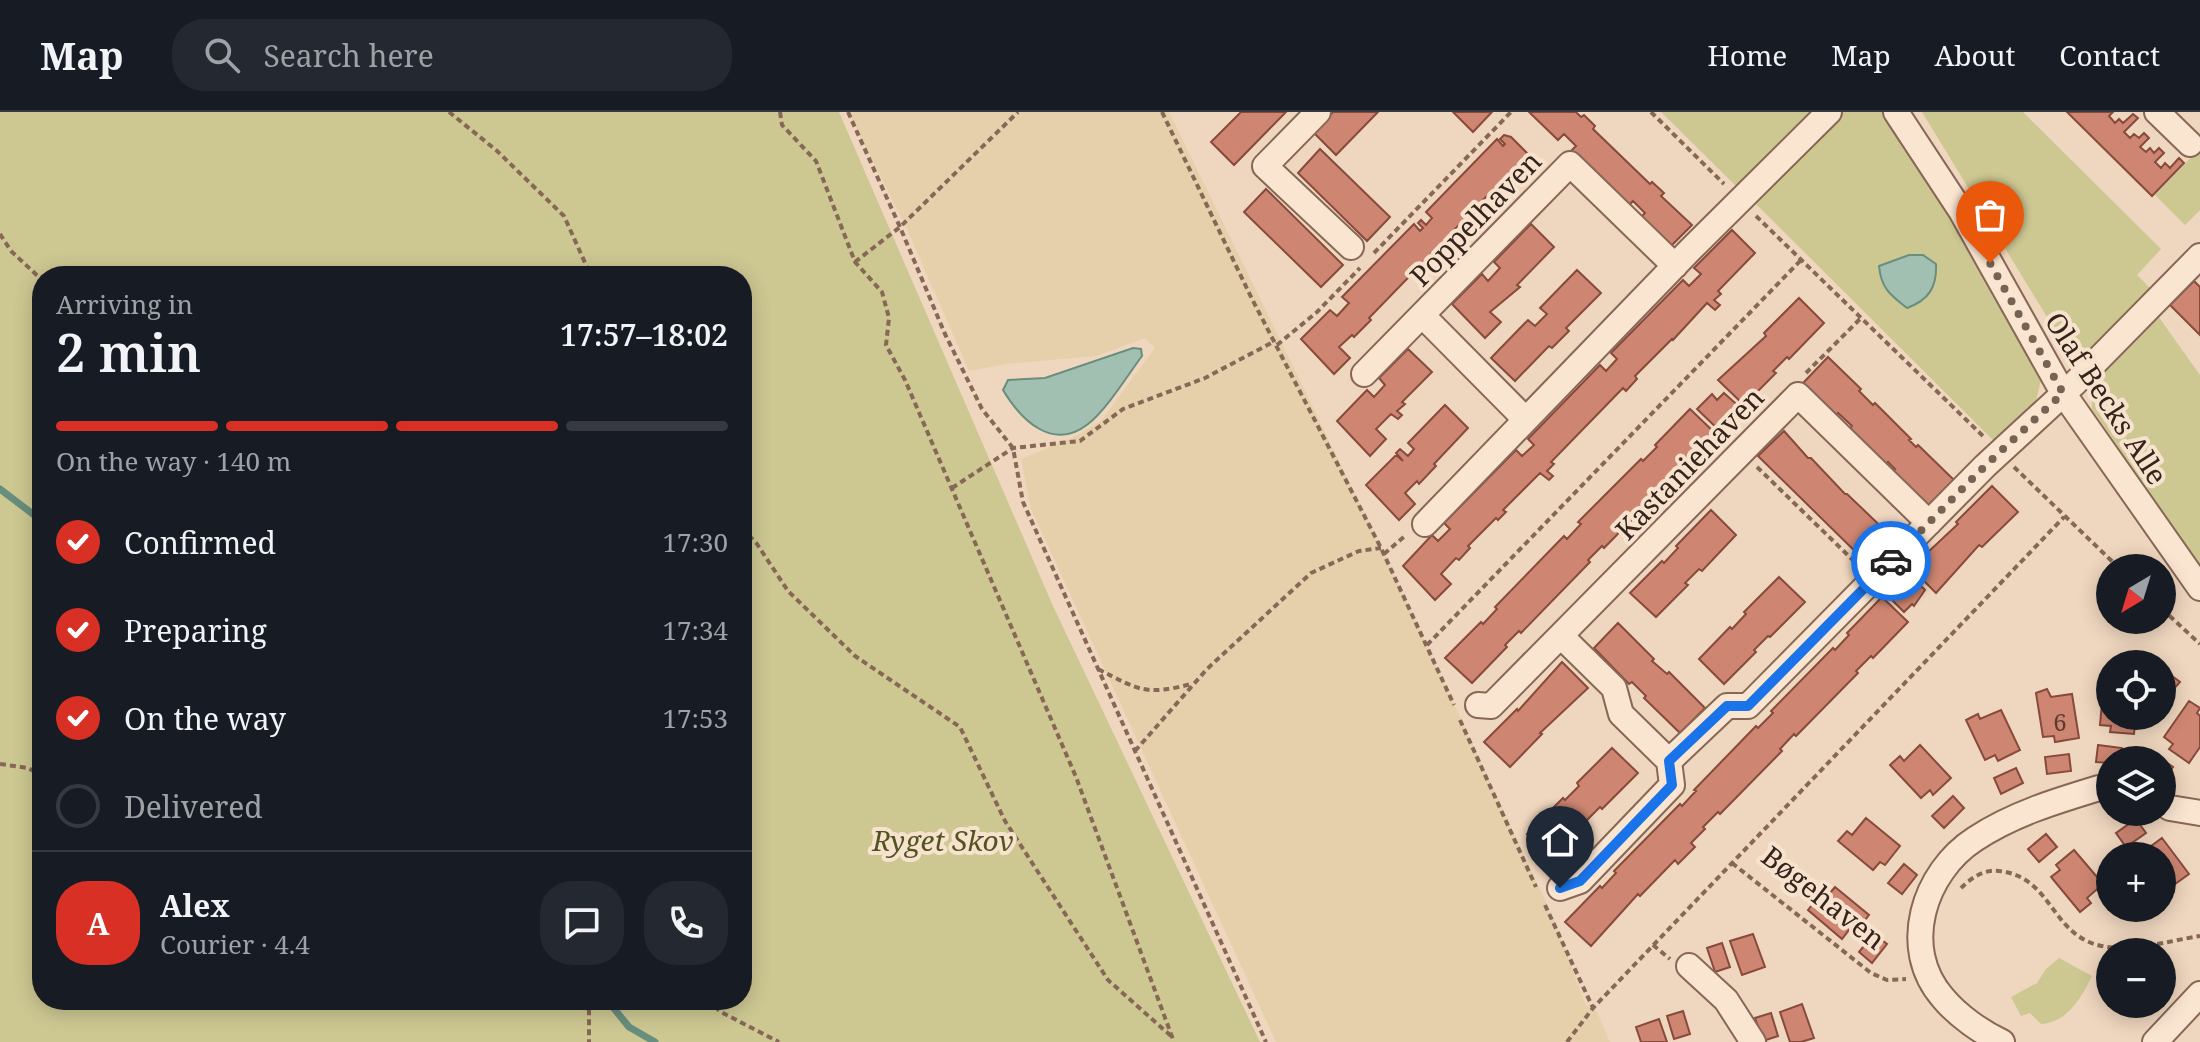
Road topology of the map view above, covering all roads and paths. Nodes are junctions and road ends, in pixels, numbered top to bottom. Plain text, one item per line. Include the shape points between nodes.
1 (449, 112) edge
2 (780, 112) edge
3 (848, 112) edge
4 (1018, 112) edge
5 (1162, 112) edge
6 (1318, 112) edge
7 (1511, 112) edge
8 (1651, 112) edge
9 (1829, 112) edge
10 (1896, 112) edge
11 (2157, 112) edge
12 (2190, 144) dead end
13 (1740, 200) junction
14 (900, 227) junction
15 (0, 234) edge
16 (2200, 256) edge
17 (1361, 257) junction
18 (1801, 260) junction
19 (855, 262) junction
20 (586, 266) edge
21 (1675, 266) junction
22 (32, 271) edge
23 (1422, 315) junction
24 (1861, 318) junction
25 (1276, 343) junction
26 (1364, 374) dead end
27 (2063, 393) junction
28 (1798, 395) junction
29 (1525, 419) junction
30 (1013, 448) junction
31 (1742, 452) junction
32 (1999, 452) junction
33 (952, 488) junction
34 (2064, 517) junction
35 (1929, 523) junction
36 (1425, 524) joint
37 (752, 539) edge
38 (1381, 548) junction
39 (1384, 554) junction
40 (2104, 554) edge
41 (1872, 580) junction
42 (2200, 588) edge
43 (2176, 622) edge
44 (1561, 636) junction
45 (2200, 644) edge
46 (1426, 646) junction
47 (1098, 669) junction
48 (1193, 684) junction
49 (1478, 705) dead end
50 (1134, 751) junction
51 (1669, 761) junction
52 (0, 764) edge
53 (32, 770) edge
54 (2096, 789) edge
55 (2176, 809) edge
56 (2200, 813) edge
57 (1732, 863) junction
58 (1560, 888) dead end
59 (1952, 897) dead end
60 (2200, 936) edge
61 (1689, 966) dead end
62 (1928, 973) junction
63 (2200, 994) edge
64 (1593, 1008) junction
65 (589, 1010) edge
66 (719, 1010) edge
67 (1173, 1040) edge
68 (1993, 1040) edge
69 (589, 1042) edge
70 (779, 1042) edge
71 (1266, 1042) edge
72 (1567, 1042) edge
73 (1753, 1042) edge
74 (2155, 1042) edge

1 - 20 path via 564,216
2 - 19 path via 782,125 816,161
3 - 14 path
4 - 14 path
5 - 25 path
6 - 17 street via 1265,166
7 - 17 path
8 - 13 path
9 - 13 street
10 - 27 street, Olaf Becks Alle via 1961,211
11 - 12 street
13 - 18 path
13 - 21 street
14 - 19 path
14 - 30 path via 982,409
15 - 22 path
16 - 27 street
17 - 25 path via 1317,312
18 - 24 path
18 - 46 path
19 - 33 path via 882,292 889,318 886,345
21 - 23 street, Poppelhaven via 1570,164
21 - 29 street
23 - 26 street, Poppelhaven
23 - 29 street, Poppelhaven
24 - 28 path via 1799,380
24 - 32 path
25 - 30 path via 1205,378 1123,409 1080,441
25 - 38 path
27 - 32 street
27 - 42 street, Olaf Becks Alle
28 - 31 street, Kastaniehaven
28 - 35 street, Kastaniehaven
29 - 36 street
30 - 33 path
30 - 47 path via 1023,502
31 - 41 path
31 - 44 street, Kastaniehaven
32 - 34 path
32 - 35 street
33 - 67 path via 1076,777
34 - 40 path
34 - 57 path
35 - 41 street
36 - 39 path
37 - 67 path via 788,591 855,656 960,727 1005,821 1108,980
38 - 39 path
38 - 48 path via 1359,551 1311,573
39 - 46 path
41 - 51 street via 1748,706 1727,706
43 - 45 path
44 - 49 street, Kastaniehaven via 1491,706
44 - 51 street via 1614,688 1621,714
46 - 64 path
47 - 48 path via 1152,692
47 - 50 path
48 - 50 path
50 - 71 path
51 - 58 street via 1672,785 1580,881
52 - 53 path
54 - 62 street, Bøgehaven via 2037,807 1974,839 1948,861 1930,888 1921,916 1920,944
55 - 56 street
57 - 62 path, Bøgehaven via 1871,973 1901,981
57 - 64 path
59 - 60 path via 1969,880 1990,870 2016,872 2040,890 2068,928 2090,942 2120,947
61 - 73 street via 1726,1000
62 - 68 street, Bøgehaven via 1941,997
63 - 74 street
64 - 72 path
65 - 69 path
66 - 70 path

